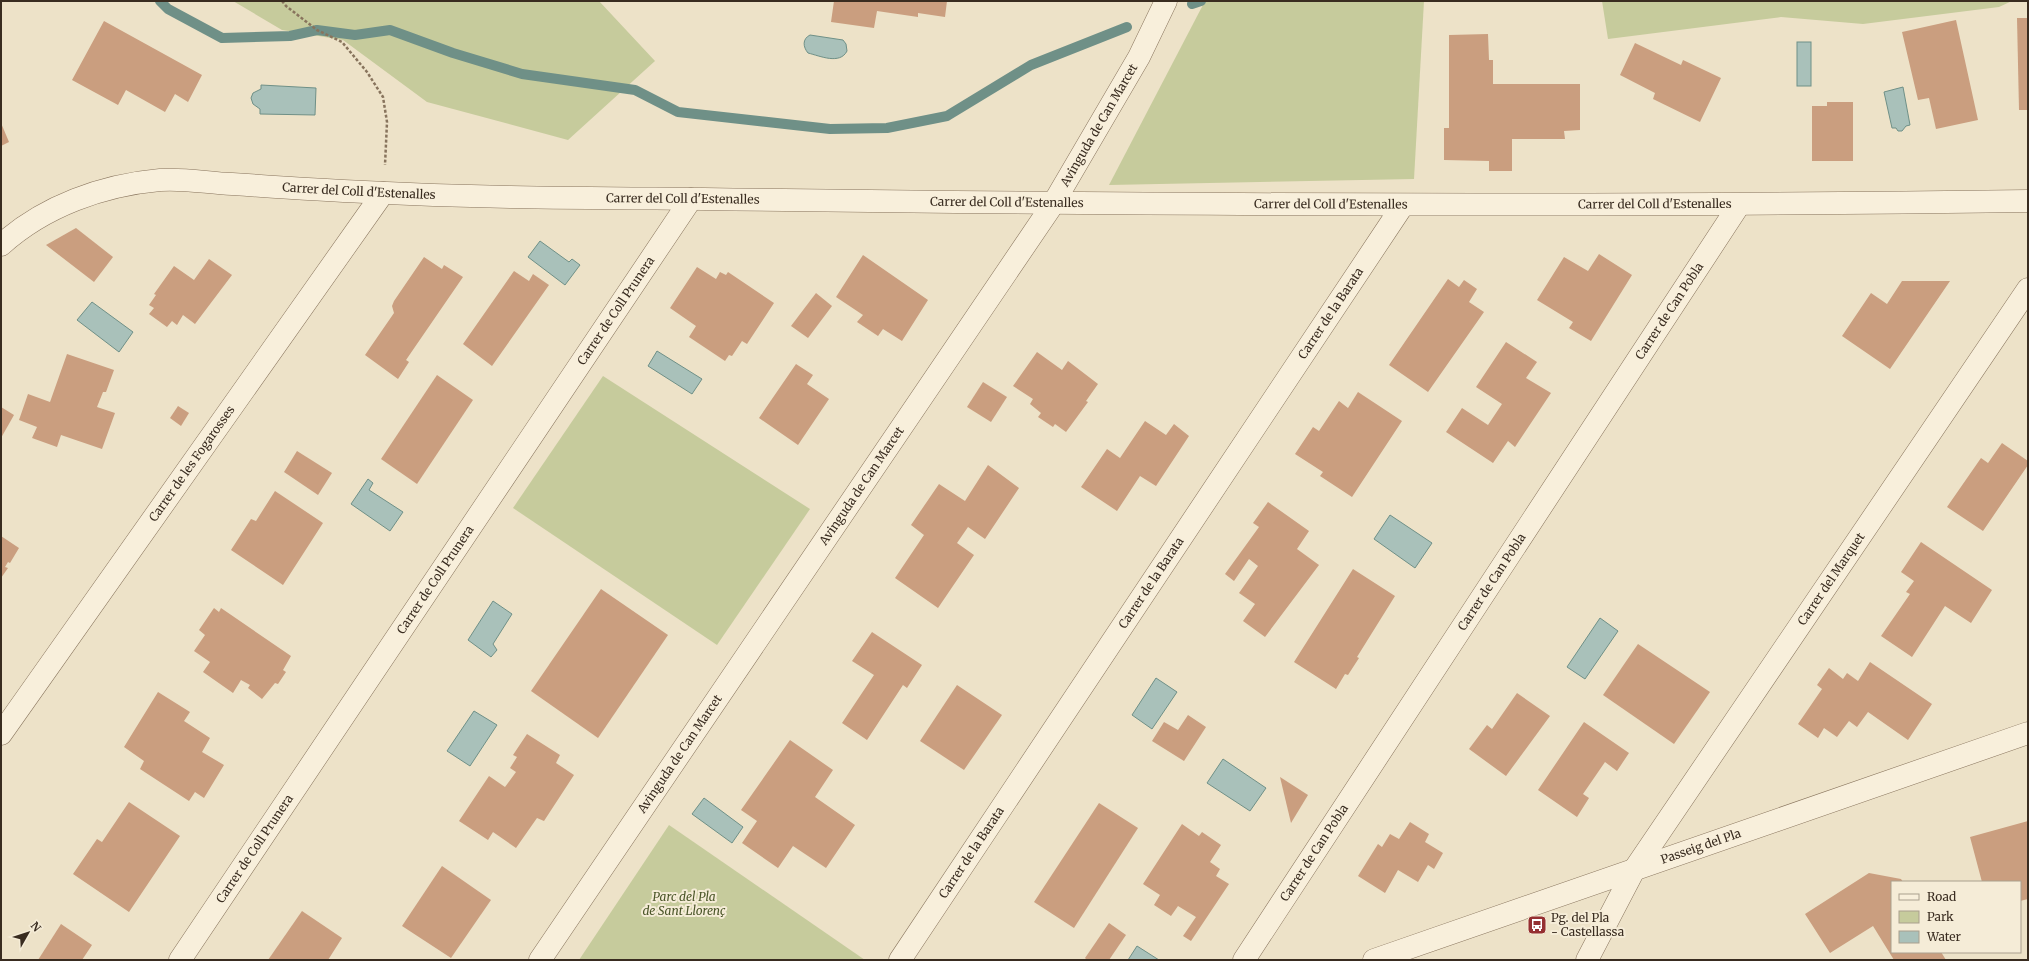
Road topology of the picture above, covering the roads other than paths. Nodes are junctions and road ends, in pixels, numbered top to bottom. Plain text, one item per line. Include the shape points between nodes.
1 (1166, 1) edge
2 (383, 193) junction
3 (691, 199) junction
4 (2028, 201) edge
5 (1053, 204) junction
6 (1403, 205) junction
7 (1739, 205) junction
8 (1, 245) edge
9 (2028, 289) edge
10 (2028, 733) edge
11 (1, 734) edge
12 (1634, 870) junction
13 (180, 960) edge
14 (540, 960) edge
15 (900, 960) edge
16 (1244, 960) edge
17 (1374, 960) edge
18 (1587, 960) edge

1 - 5 street, Avinguda de Can Marcet via 1139,57
2 - 3 street, Carrer del Coll d'Estenalles
2 - 8 street, Carrer del Coll d'Estenalles via 165,180 126,185 85,196 52,209 17,230
2 - 11 street, Carrer de les Fogarosses
3 - 5 street, Carrer del Coll d'Estenalles
3 - 13 street, Carrer de Coll Prunera
4 - 7 street, Carrer del Coll d'Estenalles
5 - 6 street, Carrer del Coll d'Estenalles
5 - 14 street, Avinguda de Can Marcet
6 - 7 street, Carrer del Coll d'Estenalles
6 - 15 street, Carrer de la Barata
7 - 16 street, Carrer de Can Pobla
9 - 12 street, Carrer del Marquet
10 - 12 street, Passeig del Pla
12 - 17 street, Passeig del Pla
12 - 18 street, Carrer del Marquet

